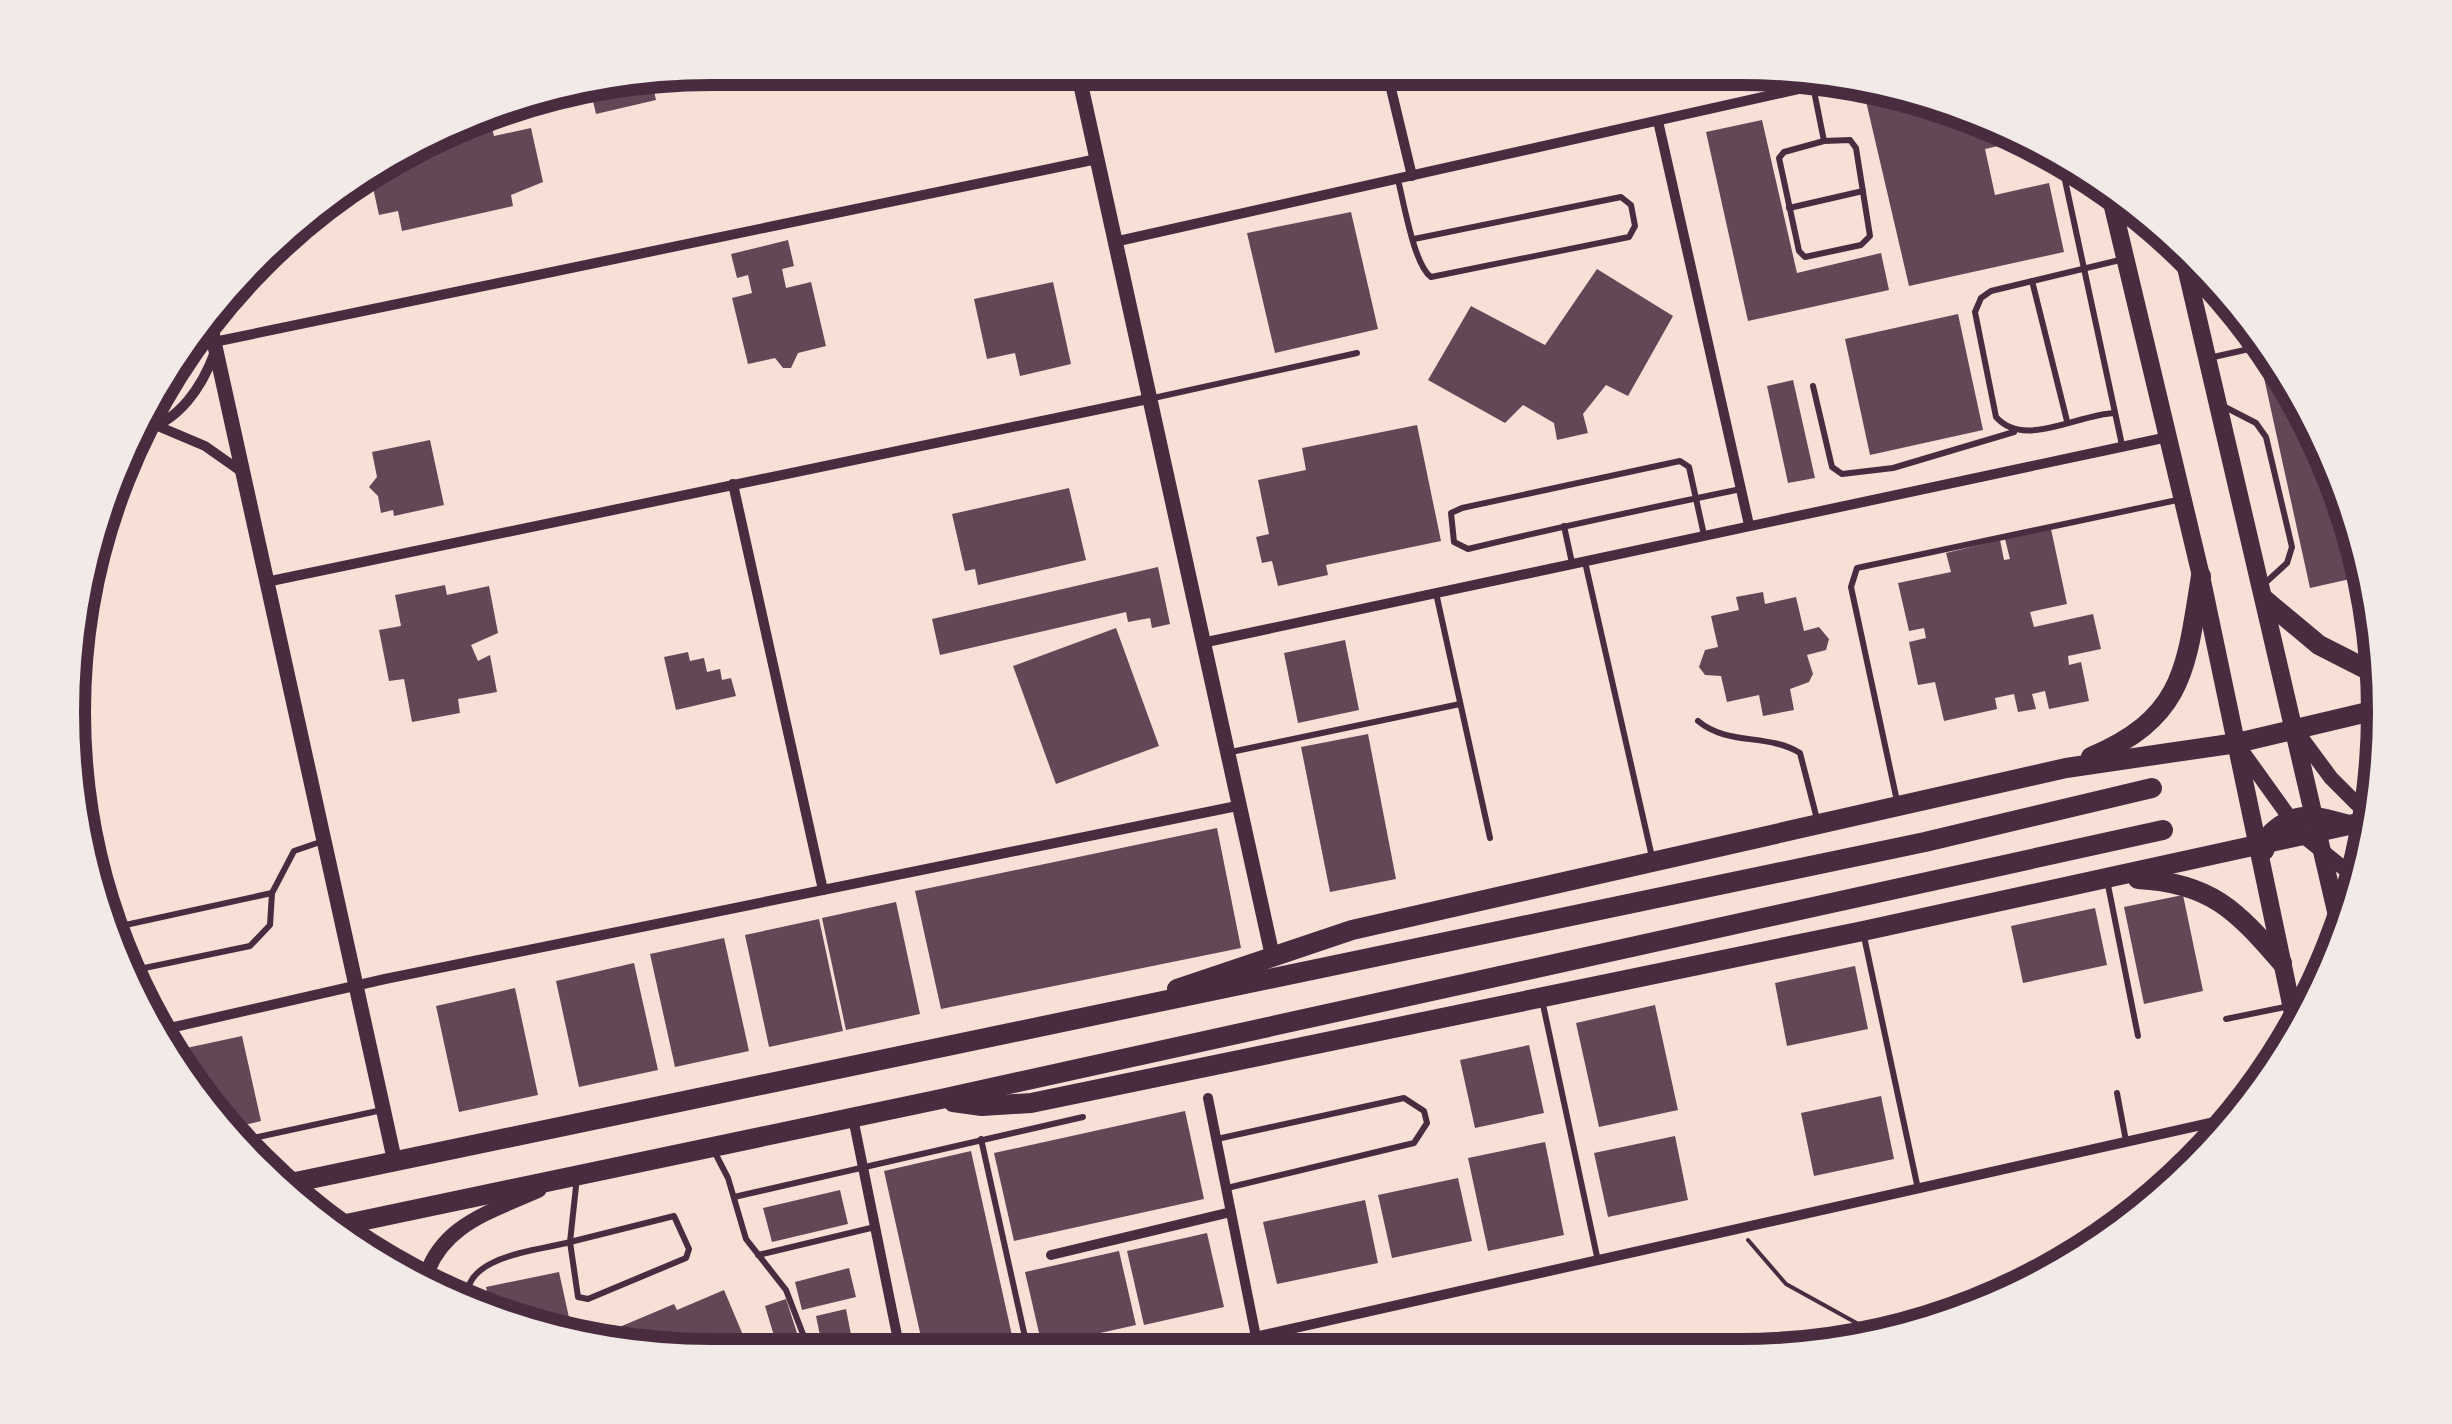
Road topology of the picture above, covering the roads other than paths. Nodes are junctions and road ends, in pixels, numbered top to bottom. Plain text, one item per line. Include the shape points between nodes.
1 (1080, 85) edge
2 (1390, 85) edge
3 (1803, 88) edge
4 (1814, 89) edge
5 (1658, 121) junction
6 (1824, 142) junction
7 (1097, 160) junction
8 (1412, 176) junction
9 (2065, 176) edge
10 (1398, 178) junction
11 (1863, 191) junction
12 (1789, 208) junction
13 (2113, 209) edge
14 (1414, 239) junction
15 (1114, 242) junction
16 (2125, 259) junction
17 (2083, 268) junction
18 (2187, 274) edge
19 (2032, 281) junction
20 (212, 334) edge
21 (215, 346) junction
22 (2250, 349) edge
23 (1358, 353) dead end
24 (2206, 358) junction
25 (1813, 386) dead end
26 (1148, 400) junction
27 (2218, 404) junction
28 (2115, 414) junction
29 (2067, 421) junction
30 (160, 427) junction
31 (153, 428) edge
32 (2016, 432) junction
33 (2169, 437) junction
34 (2122, 445) junction
35 (244, 474) junction
36 (733, 484) junction
37 (1740, 489) junction
38 (1695, 498) junction
39 (2183, 499) junction
40 (1564, 526) junction
41 (1748, 526) junction
42 (1704, 535) junction
43 (1585, 561) junction
44 (1572, 564) junction
45 (2201, 576) junction
46 (266, 582) junction
47 (1436, 592) junction
48 (2264, 593) junction
49 (1200, 643) junction
50 (2366, 669) edge
51 (2290, 702) junction
52 (1460, 704) junction
53 (2367, 713) edge
54 (2230, 715) junction
55 (1698, 721) dead end
56 (2296, 731) junction
57 (2237, 743) junction
58 (1225, 753) junction
59 (2066, 768) junction
60 (2152, 788) dead end
61 (1237, 806) junction
62 (1898, 806) junction
63 (2360, 807) edge
64 (2288, 819) junction
65 (2357, 822) edge
66 (1818, 824) junction
67 (2350, 824) junction
68 (2356, 826) edge
69 (2312, 827) junction
70 (2163, 830) dead end
71 (1490, 838) dead end
72 (324, 841) junction
73 (2262, 844) junction
74 (2324, 856) junction
75 (1653, 862) junction
76 (2347, 872) edge
77 (2109, 878) junction
78 (823, 890) junction
79 (272, 892) junction
80 (2336, 909) edge
81 (123, 926) edge
82 (1862, 931) junction
83 (1272, 954) junction
84 (2282, 963) junction
85 (141, 970) edge
86 (355, 986) junction
87 (1542, 998) junction
88 (2292, 1009) edge
89 (1124, 1010) junction
90 (2289, 1014) edge
91 (2226, 1019) dead end
92 (170, 1028) edge
93 (2138, 1036) dead end
94 (2117, 1093) dead end
95 (1208, 1098) dead end
96 (941, 1099) junction
97 (383, 1110) junction
98 (1083, 1116) dead end
99 (853, 1118) junction
100 (2213, 1122) edge
101 (253, 1138) edge
102 (981, 1139) junction
103 (1216, 1140) junction
104 (2126, 1142) junction
105 (712, 1148) junction
106 (394, 1158) junction
107 (864, 1170) junction
108 (570, 1178) junction
109 (297, 1181) edge
110 (1227, 1188) junction
111 (1918, 1190) junction
112 (734, 1197) junction
113 (1231, 1212) junction
114 (351, 1224) edge
115 (875, 1226) junction
116 (570, 1242) junction
117 (758, 1255) junction
118 (1052, 1255) dead end
119 (1599, 1263) junction
120 (428, 1270) edge
121 (469, 1290) edge
122 (1256, 1338) junction
123 (804, 1339) edge
124 (894, 1339) edge
125 (1025, 1339) edge
126 (1251, 1339) edge

1 - 7 street
2 - 8 street
3 - 5 street
4 - 6 lane
5 - 8 street
5 - 37 street
6 - 11 lane via 1850,140
6 - 12 lane via 1779,158
7 - 15 street
7 - 21 street
8 - 10 street
9 - 17 lane
10 - 14 lane
10 - 15 street
11 - 12 lane
11 - 12 lane via 1867,242 1824,253 1801,255
13 - 16 main road
14 - 14 lane via 1423,271 1446,277 1630,237 1635,226 1632,204 1621,197
15 - 26 street
16 - 17 lane
16 - 33 main road
17 - 19 lane
17 - 28 lane
18 - 24 main road
19 - 29 lane
19 - 32 lane via 1991,291 1975,312 1996,418
20 - 21 street
21 - 30 street via 194,393
21 - 35 street
22 - 24 lane
23 - 26 lane
24 - 27 main road
25 - 32 lane via 1832,467 1842,474 1894,468
26 - 36 street
26 - 49 street
27 - 48 main road
27 - 48 lane via 2249,418 2266,437 2292,547
28 - 29 lane
28 - 34 lane
29 - 32 lane
30 - 31 street
30 - 35 street
33 - 34 street
33 - 39 main road
34 - 41 street
35 - 46 street
36 - 46 street
36 - 78 street
37 - 38 lane
37 - 41 street
38 - 40 lane
38 - 40 lane via 1689,468 1680,461 1450,513 1454,542 1468,549
38 - 42 lane
39 - 45 main road
39 - 62 lane via 1857,568 1851,587
40 - 44 lane
41 - 42 street
42 - 43 street
43 - 44 street
43 - 75 lane
44 - 47 street
45 - 54 main road
45 - 59 highway via 2187,663 2168,706 2134,738
46 - 72 street
47 - 49 street
47 - 52 lane
48 - 50 highway via 2319,645
48 - 51 main road
49 - 58 street
51 - 54 main road via 2278,726 2265,731 2239,726
51 - 56 main road
52 - 58 lane
52 - 71 lane
53 - 56 highway
54 - 57 main road
55 - 66 lane via 1714,734 1800,753
56 - 57 highway
56 - 63 street
56 - 69 main road
57 - 59 highway
57 - 64 street
57 - 73 main road
58 - 61 street
59 - 62 highway
60 - 89 highway
61 - 78 street
61 - 83 street
62 - 66 highway
64 - 69 main road
64 - 73 main road
65 - 67 highway
66 - 75 highway
67 - 68 main road
67 - 69 highway
69 - 73 highway
69 - 74 main road
70 - 96 highway
72 - 79 lane via 294,851
72 - 86 street
73 - 77 highway
73 - 84 main road
74 - 76 street
74 - 80 main road
75 - 83 highway
77 - 82 highway
77 - 84 highway via 2190,885 2216,896
77 - 93 lane
78 - 86 street
79 - 81 lane
79 - 85 lane via 270,925 250,946
82 - 87 highway
82 - 111 lane
83 - 89 highway
84 - 88 main road
86 - 92 street
86 - 97 street
87 - 96 highway via 1031,1103 982,1106
87 - 119 lane
89 - 106 highway
90 - 91 lane
94 - 104 lane
95 - 103 street
96 - 99 highway
97 - 101 lane
97 - 106 street
98 - 102 lane
99 - 105 highway
99 - 107 street
100 - 104 street
102 - 107 lane
102 - 125 lane
103 - 110 street
103 - 110 lane via 1404,1098 1424,1111 1426,1123 1414,1143
104 - 111 street
105 - 108 highway
105 - 112 lane
106 - 109 highway
107 - 112 lane
107 - 115 street
108 - 114 highway
108 - 116 lane
108 - 120 street via 460,1225
110 - 113 street
111 - 119 street
112 - 117 lane
113 - 118 street
113 - 122 street
115 - 117 lane
115 - 124 street
116 - 116 lane via 576,1294 584,1300 682,1262 689,1253 679,1223 669,1216
116 - 121 lane via 480,1268
117 - 123 lane via 786,1290
119 - 122 street
122 - 126 street

